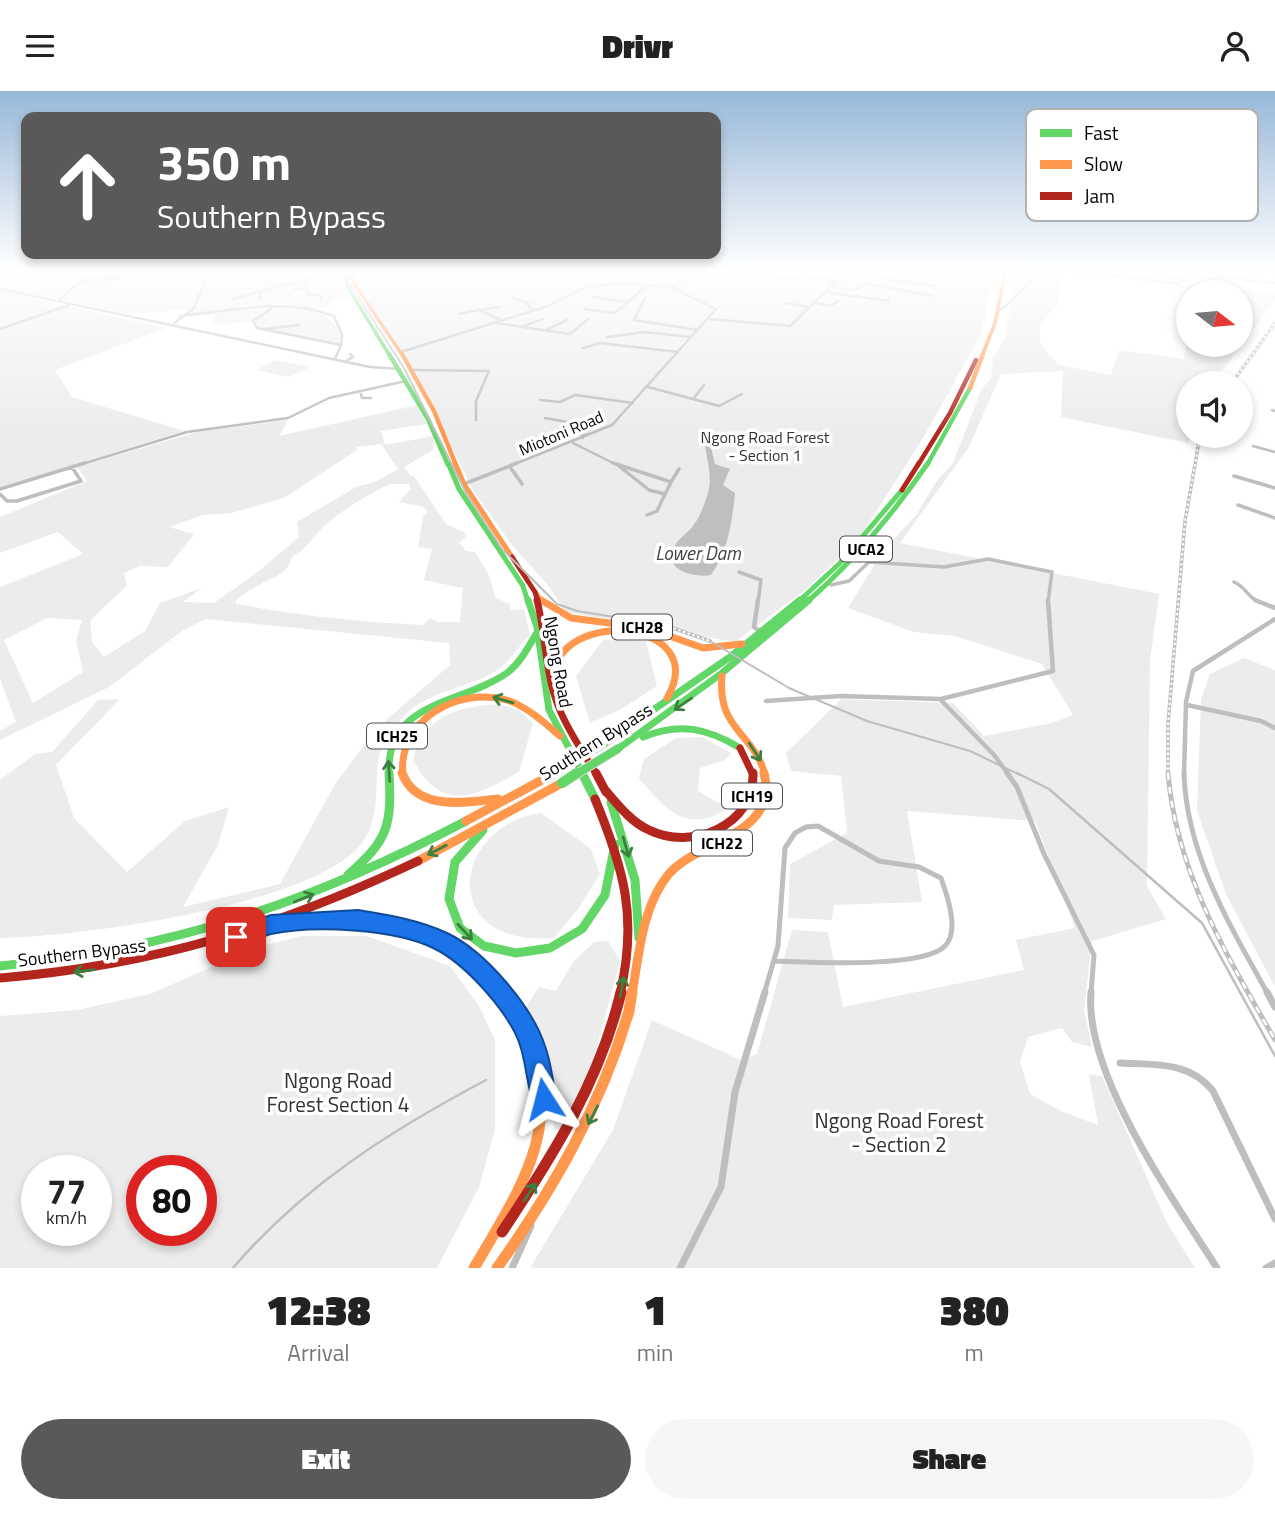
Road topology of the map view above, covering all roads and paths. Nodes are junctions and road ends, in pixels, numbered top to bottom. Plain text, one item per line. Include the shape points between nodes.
1 (167, 324) edge
2 (255, 324) edge
3 (337, 324) edge
4 (374, 324) edge
5 (380, 324) edge
6 (489, 324) edge
7 (505, 324) edge
8 (530, 324) edge
9 (559, 324) edge
10 (582, 324) edge
11 (659, 324) edge
12 (704, 324) edge
13 (764, 324) edge
14 (790, 324) edge
15 (988, 324) edge
16 (994, 324) edge
17 (172, 325) joint
18 (299, 325) dead end
19 (522, 327) junction
20 (261, 330) junction
21 (546, 330) junction
22 (698, 330) junction
23 (607, 337) dead end
24 (692, 337) junction
25 (341, 345) junction
26 (583, 348) dead end
27 (401, 352) junction
28 (678, 352) junction
29 (352, 355) dead end
30 (334, 360) junction
31 (346, 362) junction
32 (400, 369) junction
33 (410, 370) junction
34 (406, 381) junction
35 (704, 385) dead end
36 (648, 387) junction
37 (360, 391) junction
38 (742, 394) dead end
39 (371, 398) dead end
40 (694, 398) junction
41 (540, 400) dead end
42 (423, 402) junction
43 (634, 403) junction
44 (545, 418) dead end
45 (476, 420) dead end
46 (583, 438) junction
47 (572, 443) junction
48 (1253, 446) dead end
49 (1275, 452) edge
50 (619, 466) junction
51 (72, 467) junction
52 (510, 467) junction
53 (678, 469) dead end
54 (1234, 476) dead end
55 (671, 482) junction
56 (464, 484) junction
57 (522, 484) dead end
58 (1275, 488) edge
59 (0, 491) edge
60 (665, 494) junction
61 (1238, 505) dead end
62 (647, 515) dead end
63 (1275, 518) edge
64 (739, 572) dead end
65 (1234, 582) dead end
66 (831, 585) junction
67 (535, 592) junction
68 (1275, 608) edge
69 (1275, 619) edge
70 (765, 631) junction
71 (536, 634) junction
72 (754, 639) junction
73 (724, 674) junction
74 (552, 689) junction
75 (940, 699) junction
76 (766, 701) dead end
77 (1187, 705) junction
78 (660, 706) junction
79 (1275, 728) edge
80 (560, 736) junction
81 (619, 748) junction
82 (605, 790) junction
83 (505, 798) junction
84 (500, 817) junction
85 (615, 844) junction
86 (331, 887) junction
87 (271, 924) junction
88 (774, 961) junction
89 (0, 966) edge
90 (0, 978) edge
91 (1275, 1007) edge
92 (629, 1011) junction
93 (1120, 1063) dead end
94 (537, 1213) junction
95 (1275, 1219) edge
96 (1275, 1263) edge
97 (475, 1268) edge
98 (496, 1268) edge
99 (512, 1268) edge
100 (680, 1268) edge
101 (1217, 1268) edge
102 (1266, 1268) edge

1 - 17 street
2 - 20 street
3 - 25 street
4 - 32 main road, Ngong Road
5 - 27 main road, Ngong Road
6 - 27 street
7 - 19 street
8 - 19 street
9 - 21 street
10 - 21 street via 570,334
11 - 22 street
12 - 22 street, Miotoni Road
13 - 14 street
15 - 70 main road, Southern Bypass / UCA2 via 974,367 896,502 858,548
16 - 66 main road, Southern Bypass / UCA2 via 970,388 923,475 891,520
17 - 30 street
18 - 20 street
19 - 21 street
20 - 25 street
22 - 24 street, Miotoni Road
23 - 24 street via 644,332
24 - 28 street, Miotoni Road
25 - 30 street
26 - 28 street via 600,343
27 - 33 main road, Ngong Road
28 - 36 street, Miotoni Road
29 - 31 street
30 - 31 street
31 - 32 street
32 - 34 main road, Ngong Road
33 - 42 main road, Ngong Road
33 - 45 street via 489,371 476,401
34 - 37 street
34 - 42 main road, Ngong Road
35 - 40 street
36 - 40 street
36 - 43 street, Miotoni Road
37 - 39 street via 362,398
37 - 51 street via 329,398 288,418 192,431
38 - 40 street via 721,406
41 - 43 street via 560,402 575,395
42 - 56 main road, Ngong Road
42 - 71 main road, Ngong Road via 458,488 527,594
43 - 46 street, Miotoni Road via 612,425
44 - 46 street via 595,426 581,435
46 - 47 street, Miotoni Road
47 - 50 street
47 - 52 street, Miotoni Road
48 - 49 street
50 - 55 street
50 - 60 street via 649,490
51 - 59 street
51 - 59 street via 81,481 17,501 7,501
52 - 56 street, Miotoni Road
52 - 57 street
53 - 55 street
54 - 58 street
55 - 60 street
56 - 67 main road, Ngong Road
60 - 62 street via 657,511
61 - 63 street
64 - 70 street via 761,580 754,628
65 - 68 street via 1243,586 1251,599
66 - 73 main road, Southern Bypass / UCA2
66 - 75 street via 849,581 869,562 944,567 988,559 1052,572 1048,601 1053,671
67 - 72 main road, ICH28 via 544,605 562,615 647,628 692,645 731,647
67 - 74 main road, Ngong Road
69 - 77 street via 1193,671
70 - 72 main road, Southern Bypass / UCA2
71 - 80 main road, Ngong Road via 545,698
86 -> 71 main road, ICH25 via 360,867 388,833 394,808 387,764 401,729 439,701 505,676 523,659
72 - 78 main road, Southern Bypass / UCA2
73 -> 81 main road, Southern Bypass / UCA2
73 -> 92 main road, ICH22 via 718,706 764,768 765,799 745,829 690,856 666,876 654,903
74 - 78 main road via 555,664 575,641 598,631 634,631 663,643 677,659 678,681
74 - 82 main road, Ngong Road via 569,731
75 - 76 street via 841,696
75 - 101 street via 994,755 1021,795 1044,854 1094,955 1090,1022 1111,1085 1144,1154
77 - 79 street
77 - 91 street via 1185,793 1192,825 1227,917
78 - 83 main road, Southern Bypass / UCA2, bridge via 553,774
80 -> 83 main road via 515,703 483,697 440,708 419,722 402,745 402,776 420,796 457,806
80 - 85 main road, Ngong Road
81 - 82 main road, ICH19 via 669,727 698,727 718,733 737,747 749,764 752,798 728,826 708,835 680,838 646,827
81 - 84 main road, Southern Bypass / UCA2, bridge
82 -> 92 main road, Ngong Road via 631,864 639,917
83 - 86 main road, Southern Bypass / UCA2
84 -> 85 main road via 461,849 450,870 446,894 450,913 463,931 485,949 503,955 529,956 579,933 608,896
84 -> 87 main road, Southern Bypass / UCA2 via 359,888
97 -> 85 main road, Ngong Road via 561,1146 606,1049 622,988 628,941 627,904
89 -> 86 main road, Southern Bypass / UCA2 via 91,959 176,941 243,922
87 -> 90 main road, Southern Bypass / UCA2 via 158,959 67,974
87 - 97 main road via 358,920 425,933 476,967 522,1021 540,1071 542,1122 523,1180
88 - 88 street via 782,921 785,848 792,835 804,827 823,826 870,857 917,866 941,878 950,935 935,953 879,960
88 - 100 street via 735,1092 721,1187
92 -> 94 main road, Ngong Road via 606,1088 572,1157
93 - 95 street via 1185,1067 1200,1073
94 - 98 main road, Ngong Road
94 - 99 street
96 - 102 street

